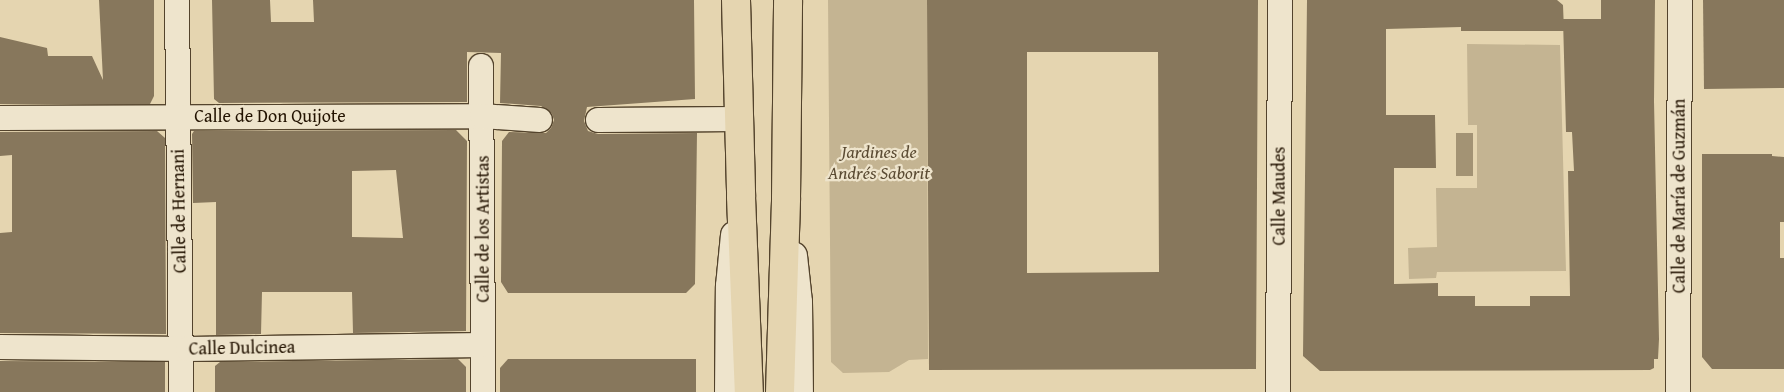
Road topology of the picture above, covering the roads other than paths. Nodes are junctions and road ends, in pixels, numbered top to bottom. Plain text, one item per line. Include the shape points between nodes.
1 (177, 0) edge
2 (736, 0) edge
3 (788, 0) edge
4 (1280, 0) edge
5 (1680, 0) edge
6 (481, 66) dead end
7 (178, 116) junction
8 (482, 116) junction
9 (0, 118) edge
10 (739, 119) junction
11 (540, 120) dead end
12 (598, 120) dead end
13 (741, 197) junction
14 (483, 344) junction
15 (0, 347) edge
16 (180, 348) junction
17 (796, 391) edge
18 (181, 392) edge
19 (483, 392) edge
20 (729, 392) edge
21 (749, 392) edge
22 (1278, 392) edge
23 (1678, 392) edge

1 - 7 street, Calle de Hernani
2 - 10 main road
3 - 17 main road via 786,198
4 - 22 street, Calle Maudes
5 - 23 street, Calle de María de Guzmán
6 - 8 street, Calle de los Artistas
7 - 8 street, Calle de Don Quijote
7 - 9 street, Calle de Don Quijote
7 - 16 street, Calle de Hernani
8 - 11 street, Calle de Don Quijote
8 - 14 street, Calle de los Artistas
10 - 12 street
10 - 13 main road
13 - 20 street via 730,277
13 - 21 main road
14 - 16 street, Calle Dulcinea
14 - 19 street, Calle de los Artistas
15 - 16 street, Calle Dulcinea
16 - 18 street, Calle de Hernani

